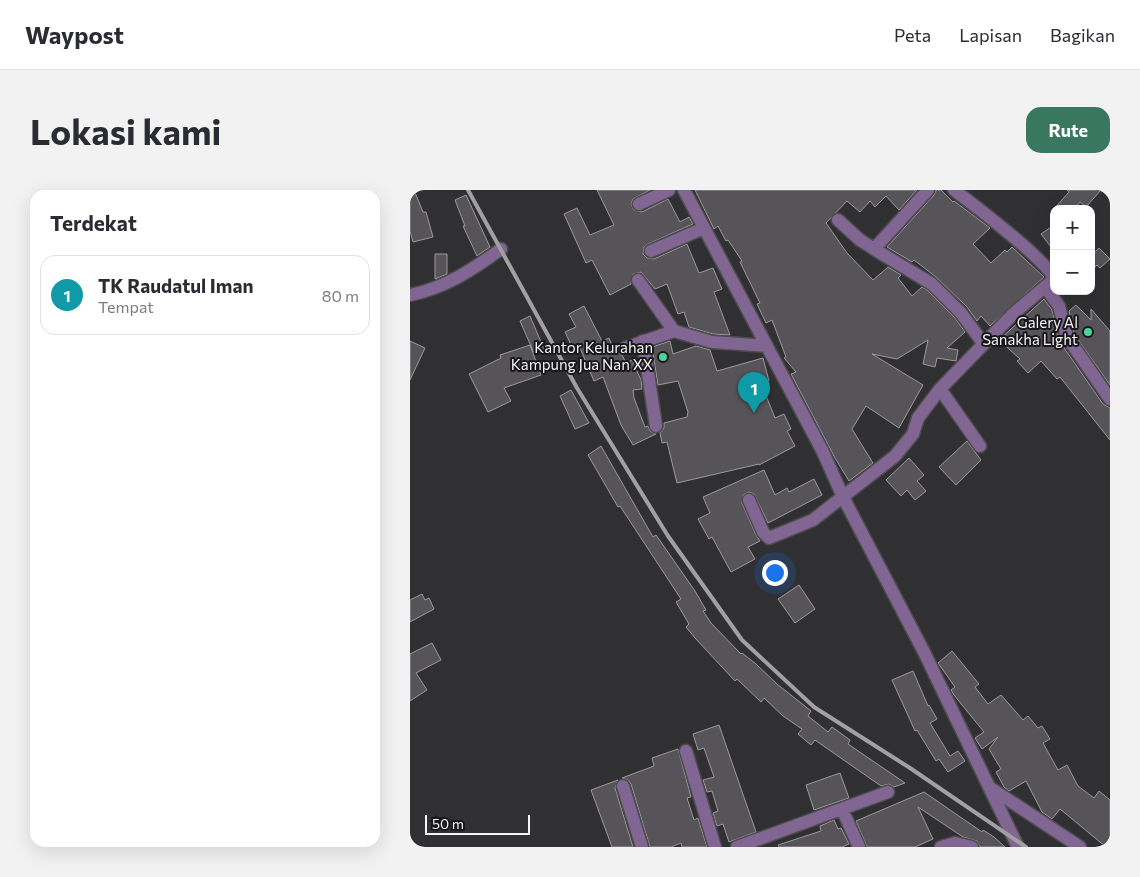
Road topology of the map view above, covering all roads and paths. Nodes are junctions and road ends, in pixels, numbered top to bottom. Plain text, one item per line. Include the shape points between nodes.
1 (669, 190) edge
2 (684, 190) edge
3 (928, 190) edge
4 (954, 190) edge
5 (639, 204) dead end
6 (838, 220) dead end
7 (704, 228) junction
8 (501, 249) dead end
9 (874, 250) junction
10 (651, 251) dead end
11 (1050, 271) edge
12 (638, 280) dead end
13 (1050, 282) edge
14 (410, 295) edge
15 (1055, 295) edge
16 (674, 332) junction
17 (643, 341) junction
18 (983, 344) junction
19 (767, 346) junction
20 (625, 348) dead end
21 (940, 389) junction
22 (1110, 399) edge
23 (656, 426) dead end
24 (980, 446) dead end
25 (842, 497) junction
26 (748, 500) dead end
27 (686, 751) dead end
28 (623, 786) dead end
29 (989, 788) junction
30 (888, 792) dead end
31 (842, 809) junction
32 (642, 847) edge
33 (715, 847) edge
34 (737, 847) edge
35 (859, 847) edge
36 (941, 847) edge
37 (972, 847) edge
38 (1018, 847) edge
39 (1080, 847) edge

1 - 5 street
2 - 7 street
3 - 9 street
4 - 11 street
6 - 9 street
7 - 10 street
7 - 19 street
8 - 14 street via 442,287
9 - 18 street via 932,284 961,314
12 - 16 street
13 - 18 street
15 - 22 street via 1067,337
16 - 17 street
16 - 19 street via 712,342
17 - 20 street
17 - 23 street
18 - 21 street
19 - 25 street via 823,452
21 - 24 street
21 - 25 street via 918,418 906,445
25 - 26 street via 813,520 769,538 760,527
25 - 29 street via 924,652
27 - 33 street
28 - 32 street
29 - 38 street
29 - 39 street
30 - 31 street
31 - 34 street
31 - 35 street
36 - 37 street via 955,843

